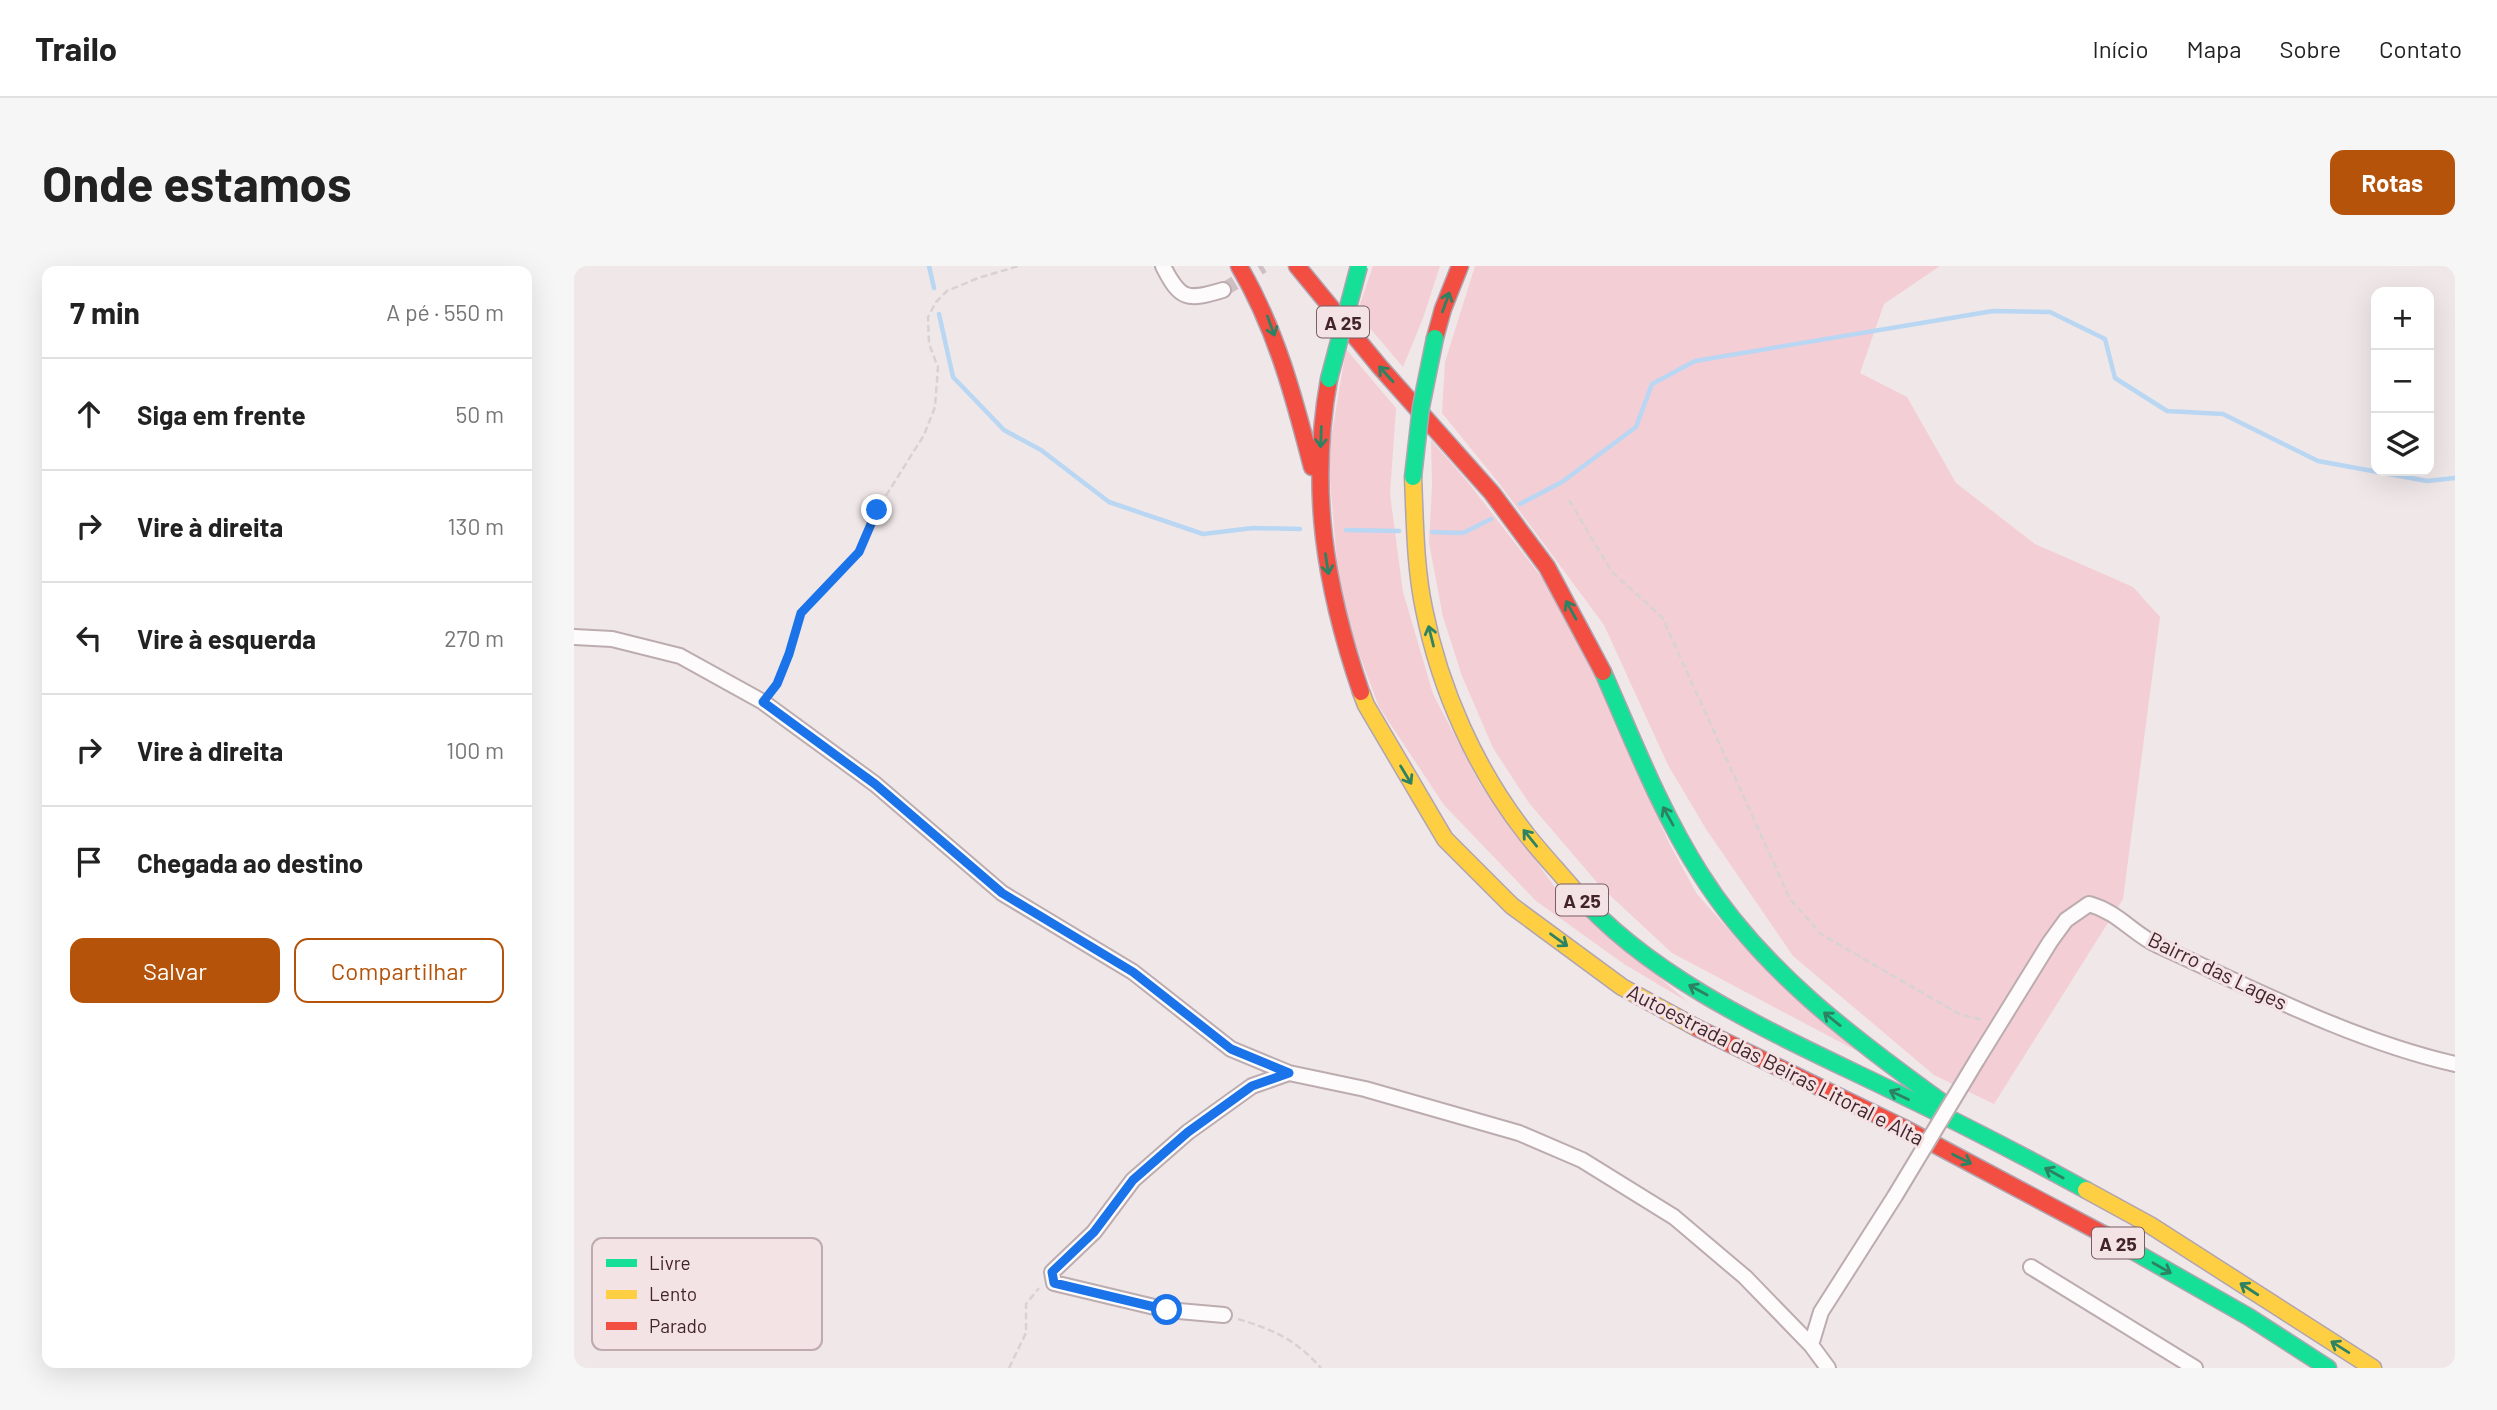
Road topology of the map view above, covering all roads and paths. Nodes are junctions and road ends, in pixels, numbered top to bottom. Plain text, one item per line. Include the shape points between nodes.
1 (1019, 266) edge
2 (1163, 266) edge
3 (1239, 266) edge
4 (1297, 266) edge
5 (1359, 266) edge
6 (1460, 266) edge
7 (1223, 290) tunnel mouth
8 (1319, 496) junction
9 (1569, 500) dead end
10 (574, 637) edge
11 (763, 702) junction
12 (2000, 1023) junction
13 (2455, 1064) edge
14 (1289, 1073) junction
15 (1983, 1134) junction
16 (2031, 1267) dead end
17 (1052, 1272) junction
18 (1224, 1315) joint
19 (1811, 1345) junction
20 (1009, 1368) edge
21 (1321, 1368) edge
22 (1828, 1368) edge
23 (2195, 1368) edge
24 (2328, 1368) edge
25 (2374, 1368) edge

1 - 11 path via 947,291 936,302 928,317 929,344 938,366 935,407 924,435 877,510 859,552 801,613 777,684
2 - 7 street via 1178,292 1189,297
3 -> 8 highway via 1269,319
15 -> 4 highway via 1819,1009 1752,943 1701,875 1658,799 1595,653 1547,567 1492,493
5 -> 8 highway, Autoestrada das Beiras Litoral e Alta / A 25, bridge via 1322,417
15 -> 6 highway, Autoestrada das Beiras Litoral e Alta / A 25, bridge via 1792,1042 1671,975 1592,911 1526,834 1491,783 1461,726 1440,668 1424,609 1416,543 1413,477 1417,426 1427,365
8 -> 24 highway, Autoestrada das Beiras Litoral e Alta / A 25 via 1327,568 1366,705 1445,839 1512,906 1622,987 2060,1210 2249,1317
9 - 12 path via 1612,572 1662,617 1790,899 1821,934 1959,1014
10 - 11 street via 612,639 680,656
11 - 14 street via 875,784 1002,893 1133,972 1231,1049
12 - 13 street, Bairro das Lages via 2066,920 2089,904 2105,908 2150,941 2278,1000 2380,1041
12 - 19 street, Bairro das Lages, bridge via 1821,1312
14 - 17 street via 1252,1086 1188,1132 1133,1180 1094,1232
14 - 19 street via 1365,1089 1519,1133 1582,1160 1674,1217 1745,1277
25 -> 15 highway, Autoestrada das Beiras Litoral e Alta / A 25 via 2150,1225
16 - 23 street
17 - 18 street via 1054,1283 1167,1310
17 - 20 path via 1026,1304 1026,1333
18 - 21 path via 1297,1344
19 - 22 street

